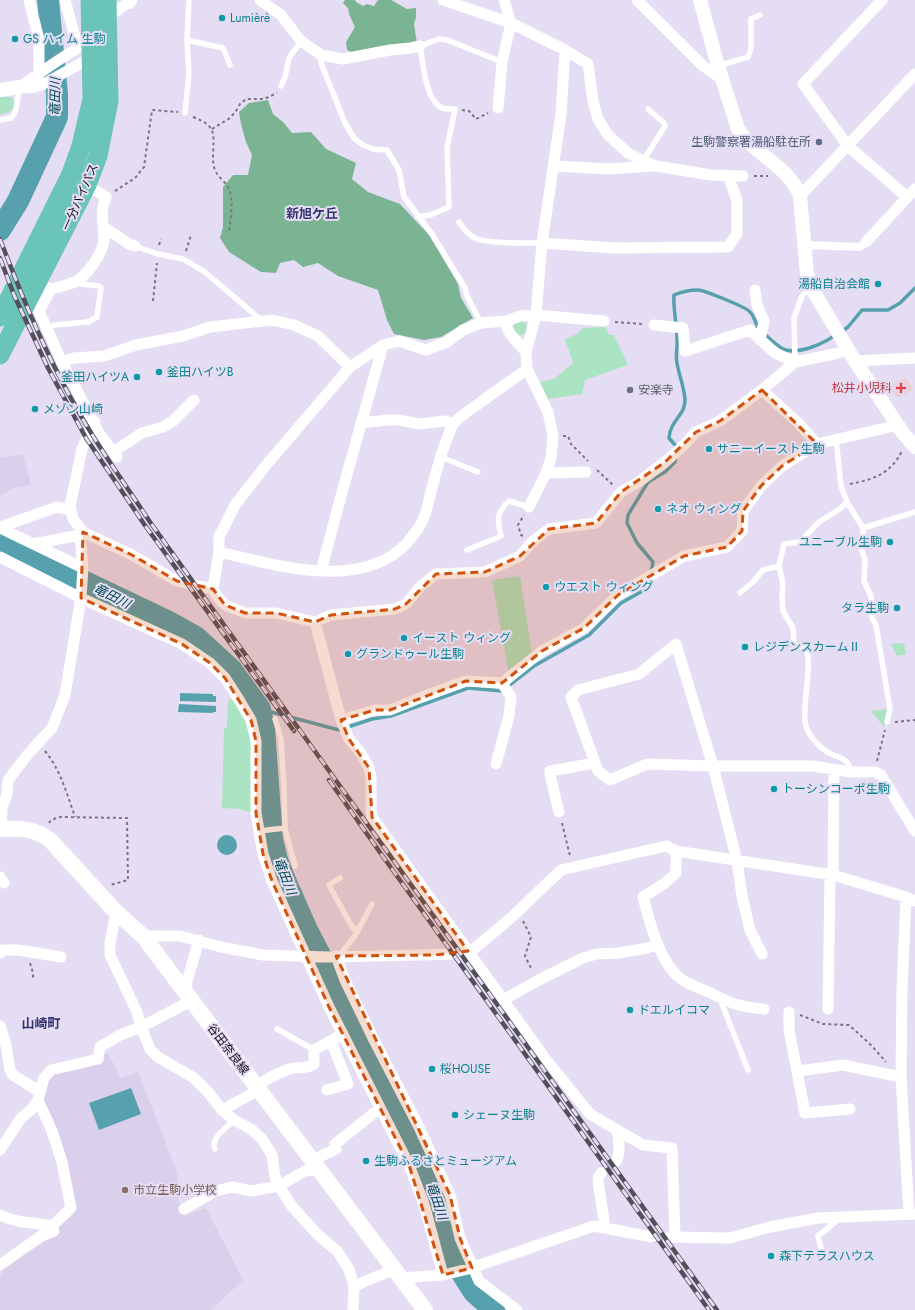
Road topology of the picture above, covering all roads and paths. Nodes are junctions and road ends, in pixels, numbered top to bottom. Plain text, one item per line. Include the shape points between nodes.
1 (29, 0) edge
2 (65, 0) edge
3 (90, 0) edge
4 (189, 0) edge
5 (260, 0) edge
6 (443, 0) edge
7 (504, 0) edge
8 (637, 0) edge
9 (700, 0) edge
10 (882, 0) edge
11 (130, 1) edge
12 (108, 9) edge
13 (760, 15) dead end
14 (511, 23) junction
15 (187, 40) junction
16 (301, 41) junction
17 (420, 46) junction
18 (88, 49) junction
19 (565, 50) junction
20 (321, 55) junction
21 (502, 62) junction
22 (230, 65) dead end
23 (718, 66) junction
24 (915, 74) edge
25 (41, 79) junction
26 (723, 80) junction
27 (281, 86) joint
28 (20, 87) junction
29 (0, 90) edge
30 (498, 108) joint
31 (455, 109) junction
32 (648, 109) dead end
33 (185, 113) junction
34 (0, 120) edge
35 (212, 129) junction
36 (848, 146) junction
37 (643, 161) junction
38 (554, 166) junction
39 (656, 166) junction
40 (728, 176) junction
41 (743, 176) joint
42 (787, 176) junction
43 (87, 185) junction
44 (911, 193) edge
45 (106, 196) junction
46 (800, 196) junction
47 (418, 217) junction
48 (459, 222) dead end
49 (104, 228) junction
50 (229, 233) dead end
51 (191, 235) dead end
52 (866, 242) joint
53 (542, 244) junction
54 (805, 245) junction
55 (135, 246) joint
56 (158, 254) junction
57 (184, 259) junction
58 (76, 281) junction
59 (811, 286) junction
60 (755, 290) dead end
61 (40, 295) junction
62 (153, 302) dead end
63 (536, 315) junction
64 (0, 317) edge
65 (506, 321) junction
66 (604, 321) joint
67 (262, 322) junction
68 (480, 323) junction
69 (54, 325) dead end
70 (654, 325) joint
71 (760, 340) junction
72 (383, 345) junction
73 (526, 352) junction
74 (0, 355) edge
75 (852, 356) junction
76 (915, 358) edge
77 (62, 362) junction
78 (795, 362) junction
79 (350, 367) junction
80 (527, 369) junction
81 (762, 390) junction
82 (194, 400) dead end
83 (95, 422) junction
84 (361, 423) junction
85 (453, 424) junction
86 (898, 425) junction
87 (836, 439) junction
88 (913, 439) edge
89 (817, 444) junction
90 (441, 457) junction
91 (478, 472) dead end
92 (586, 472) dead end
93 (546, 473) junction
94 (841, 486) junction
95 (847, 502) junction
96 (529, 507) junction
97 (71, 510) junction
98 (915, 512) edge
99 (0, 527) edge
100 (863, 528) junction
101 (81, 533) junction
102 (532, 542) junction
103 (33, 544) junction
104 (467, 550) dead end
105 (219, 552) junction
106 (0, 557) edge
107 (779, 566) junction
108 (83, 568) junction
109 (321, 571) junction
110 (213, 589) junction
111 (740, 593) dead end
112 (81, 598) junction
113 (315, 622) junction
114 (502, 683) junction
115 (275, 719) dead end
116 (341, 720) junction
117 (915, 720) edge
118 (887, 722) junction
119 (38, 743) junction
120 (595, 763) junction
121 (496, 764) dead end
122 (713, 766) junction
123 (834, 770) junction
124 (851, 772) junction
125 (875, 772) junction
126 (560, 812) joint
127 (75, 817) junction
128 (0, 828) edge
129 (285, 828) junction
130 (259, 831) junction
131 (915, 831) edge
132 (43, 835) junction
133 (676, 851) junction
134 (738, 861) junction
135 (295, 866) dead end
136 (573, 867) junction
137 (832, 874) junction
138 (340, 878) dead end
139 (96, 890) junction
140 (911, 899) edge
141 (372, 904) dead end
142 (519, 911) junction
143 (116, 912) junction
144 (357, 932) junction
145 (143, 936) junction
146 (199, 940) junction
147 (658, 944) junction
148 (468, 951) junction
149 (0, 952) edge
150 (31, 953) junction
151 (762, 954) dead end
152 (61, 956) dead end
153 (335, 956) junction
154 (308, 957) junction
155 (33, 980) dead end
156 (537, 980) junction
157 (189, 998) junction
158 (720, 999) junction
159 (503, 1000) junction
160 (764, 1009) dead end
161 (828, 1009) dead end
162 (790, 1012) joint
163 (0, 1026) edge
164 (141, 1027) junction
165 (277, 1030) dead end
166 (343, 1034) junction
167 (331, 1041) junction
168 (314, 1050) junction
169 (888, 1063) dead end
170 (748, 1070) dead end
171 (798, 1071) junction
172 (901, 1077) junction
173 (258, 1088) junction
174 (327, 1090) dead end
175 (39, 1096) junction
176 (380, 1109) junction
177 (850, 1109) dead end
178 (222, 1110) junction
179 (234, 1120) junction
180 (904, 1121) junction
181 (915, 1121) edge
182 (617, 1130) junction
183 (214, 1149) dead end
184 (0, 1150) edge
185 (616, 1161) tunnel mouth
186 (316, 1165) junction
187 (602, 1172) tunnel mouth
188 (279, 1186) junction
189 (184, 1209) dead end
190 (912, 1214) edge
191 (0, 1215) edge
192 (841, 1217) junction
193 (52, 1226) junction
194 (605, 1227) junction
195 (652, 1237) tunnel mouth
196 (822, 1252) dead end
197 (0, 1265) edge
198 (470, 1269) junction
199 (399, 1274) junction
200 (446, 1274) junction
201 (354, 1286) junction
202 (353, 1310) edge
203 (425, 1310) edge
204 (517, 1310) edge

1 - 25 street via 39,39
2 - 18 street
3 - 18 highway, 一分バイパス
4 - 15 lane
5 - 16 street via 281,15
6 - 14 street
7 - 14 street
8 - 26 street via 702,65
9 - 23 street
10 - 36 street via 802,84
11 - 12 street
12 - 18 highway, 一分バイパス
13 - 23 lane via 752,19 752,48 748,57
14 - 19 street
14 - 21 street
15 - 22 lane via 223,48
15 - 33 lane via 189,74
16 - 20 street
16 - 27 lane via 289,58
17 - 20 street via 343,59
17 - 21 lane via 439,39 447,40
17 - 31 lane via 428,88 434,100 442,108
18 - 25 street
18 - 25 street via 71,69
18 - 43 highway, 一分バイパス via 109,101 98,156
18 - 64 highway, 一分バイパス via 92,99 79,153
19 - 37 street via 588,64 598,119 608,135 628,153
19 - 38 street via 561,114
20 - 47 lane via 321,63 345,123 354,138 364,145 387,150 399,170 404,197
21 - 30 street
23 - 26 street
24 - 36 street
25 - 28 street
26 - 42 street via 731,111 744,138
27 - 35 path via 277,93 264,99 246,99 230,118
28 - 29 street
28 - 34 lane via 15,113 11,118
30 - 31 path via 476,119 469,111
31 - 47 lane via 446,148 449,207
32 - 37 lane via 665,126
33 - 35 path via 206,122
33 - 45 path via 152,110 144,167 135,178
35 - 50 path via 213,165 230,194
36 - 44 street
36 - 46 street
37 - 39 street
38 - 39 street via 615,169
38 - 53 street
39 - 40 street
40 - 41 street
40 - 53 street via 737,200 737,234 728,247 614,248
41 - 42 path
42 - 46 street
43 - 45 street
43 - 61 highway, 一分バイパス
44 - 52 street
45 - 49 street via 102,206
46 - 54 street
47 - 68 lane via 432,234 465,288
48 - 53 lane via 477,239
49 - 55 street
49 - 58 street via 102,251
51 - 57 path
52 - 54 street via 860,247
53 - 63 street
54 - 59 street via 807,274
55 - 56 lane
56 - 57 lane
56 - 62 path
57 - 67 lane via 205,272
58 - 61 street
58 - 69 lane via 101,288 97,317 88,322
59 - 75 street
59 - 78 lane via 802,296 794,318
60 - 71 street via 757,306 764,321
61 - 74 highway, 一分バイパス
61 - 77 street
63 - 65 street via 520,316
63 - 66 street
63 - 73 street
65 - 68 street
65 - 73 street via 514,341
66 - 70 path
67 - 77 street via 210,327 183,336 136,345 104,356 74,358
67 - 79 street via 272,320 294,325 318,336
68 - 72 street via 463,330 447,342 426,350 399,341
70 - 71 street via 683,328 685,351 750,330
71 - 78 street via 775,353
72 - 79 street
72 - 84 street
73 - 80 street
75 - 76 street
75 - 78 street via 834,354
75 - 86 street
77 - 83 street
78 - 81 street
79 - 105 street via 235,505 220,536
80 - 85 street
80 - 93 street via 548,412 552,436
81 - 89 street
81 - 102 street via 720,421 696,432 665,462 620,492 596,522 549,528
82 - 83 street via 173,421 142,433 115,455 99,433
83 - 97 street via 82,449
84 - 85 street via 399,420 419,424 445,421
84 - 109 street
85 - 90 street
86 - 87 street
86 - 88 street
87 - 89 street
87 - 94 lane
88 - 94 path via 890,469 879,476
89 - 114 street via 782,466 761,486 743,511 742,531 727,547 684,556 618,595 584,628 542,652
90 - 91 lane
90 - 109 street via 424,519 417,532 401,548 365,568
92 - 93 street
93 - 96 street
94 - 95 lane
95 - 100 lane
95 - 107 lane via 819,522 800,542 784,544
96 - 102 path via 518,525 521,535
96 - 104 lane via 509,501 501,508 498,522 501,536
97 - 99 street via 58,507
97 - 101 street
98 - 100 lane
99 - 103 street
100 - 118 lane via 860,544 865,560 864,581 871,596 872,618 876,625 890,709
101 - 103 street
101 - 108 street
101 - 110 street via 132,554 177,581
102 - 113 street via 520,556 486,572 436,574 421,586 406,604 396,609 331,615
103 - 108 street
105 - 109 street via 270,564
105 - 110 street
106 - 112 street
107 - 111 lane via 762,570
107 - 124 lane via 783,584 783,610 793,628 794,645 807,649 809,668 806,726 814,741 827,752 844,759 850,765
108 - 112 street
110 - 113 street via 225,605 245,613 276,613
112 - 119 street via 65,695 52,728
112 - 130 street via 182,644 210,663 225,678 251,720 256,741 256,813
113 - 116 street
114 - 116 street via 466,682 390,710 374,710
114 - 121 street via 511,698 509,716
115 - 129 lane via 281,739
116 - 148 street via 349,739 369,768 372,817
117 - 118 path
118 - 125 path
119 - 127 path via 51,759 66,788
119 - 128 street via 8,780
120 - 122 street via 598,771 610,780 647,764
120 - 122 street via 571,698 578,690 638,674 676,644
120 - 126 street via 550,771
122 - 123 street via 813,766
122 - 134 street
123 - 124 street
123 - 137 street
124 - 125 street
125 - 131 street via 881,775
126 - 136 path
127 - 132 path via 51,820
127 - 139 path via 127,818 128,880
128 - 132 main road, 谷田奈良線 via 34,831
129 - 130 lane
129 - 135 lane
130 - 154 street via 272,881
132 - 139 main road, 谷田奈良線
133 - 134 street
133 - 136 street via 666,846
133 - 147 street via 676,873 666,883 643,897
134 - 137 street
134 - 151 street via 742,896 750,930
136 - 142 street via 561,870
137 - 140 street
137 - 161 street
138 - 144 lane via 329,885
139 - 143 main road, 谷田奈良線
140 - 172 street via 902,988
141 - 144 lane
142 - 148 street
142 - 156 path via 531,936 525,956
143 - 145 main road, 谷田奈良線
143 - 164 street via 110,954 137,1012
144 - 153 lane
145 - 146 street via 180,936
145 - 157 main road, 谷田奈良線
146 - 154 street via 263,955
146 - 157 street via 187,981
147 - 156 street via 619,953 596,954
147 - 158 street via 670,969 681,978
148 - 153 street via 462,954
148 - 159 street
149 - 150 street via 18,950
150 - 152 street
150 - 155 path
153 - 154 street
153 - 198 street via 450,1195
154 - 166 street
156 - 159 street
157 - 164 street
157 - 173 main road, 谷田奈良線
158 - 160 street via 745,1007
158 - 170 lane
159 - 182 street via 547,1062 590,1114
162 - 169 path via 823,1024 849,1025
162 - 171 street via 789,1030
163 - 175 street via 10,1070
164 - 175 street via 100,1047 98,1059 51,1070 44,1078
164 - 178 street via 150,1049 158,1057 194,1078
165 - 168 lane
166 - 167 street
166 - 176 street
167 - 168 street
167 - 174 street via 348,1084
168 - 173 street via 314,1064 309,1068 293,1068 277,1073
171 - 172 street via 843,1065
171 - 177 street via 805,1113
172 - 180 street
173 - 178 street
173 - 186 main road, 谷田奈良線
175 - 184 street
175 - 193 street via 62,1162 70,1208
176 - 186 street via 335,1144 336,1149
176 - 200 street via 424,1204
178 - 179 street
179 - 183 lane via 215,1140
179 - 188 street via 251,1129 262,1139 272,1155
180 - 181 street
180 - 190 street
182 - 185 street via 619,1141
182 - 192 street via 643,1145 672,1148 672,1237 730,1238 770,1227 818,1218
186 - 188 street
186 - 199 main road, 谷田奈良線
187 - 194 street via 598,1181
188 - 189 street via 251,1191 232,1187 216,1191
188 - 201 street via 291,1205 317,1234 337,1251 349,1269
190 - 192 street
191 - 193 street via 22,1223
192 - 196 lane via 818,1236
193 - 197 street via 54,1231 42,1236
194 - 195 street
194 - 198 street via 594,1226
198 - 200 street
198 - 204 street via 478,1281
199 - 200 street
199 - 201 street
199 - 203 main road, 谷田奈良線
201 - 202 street

